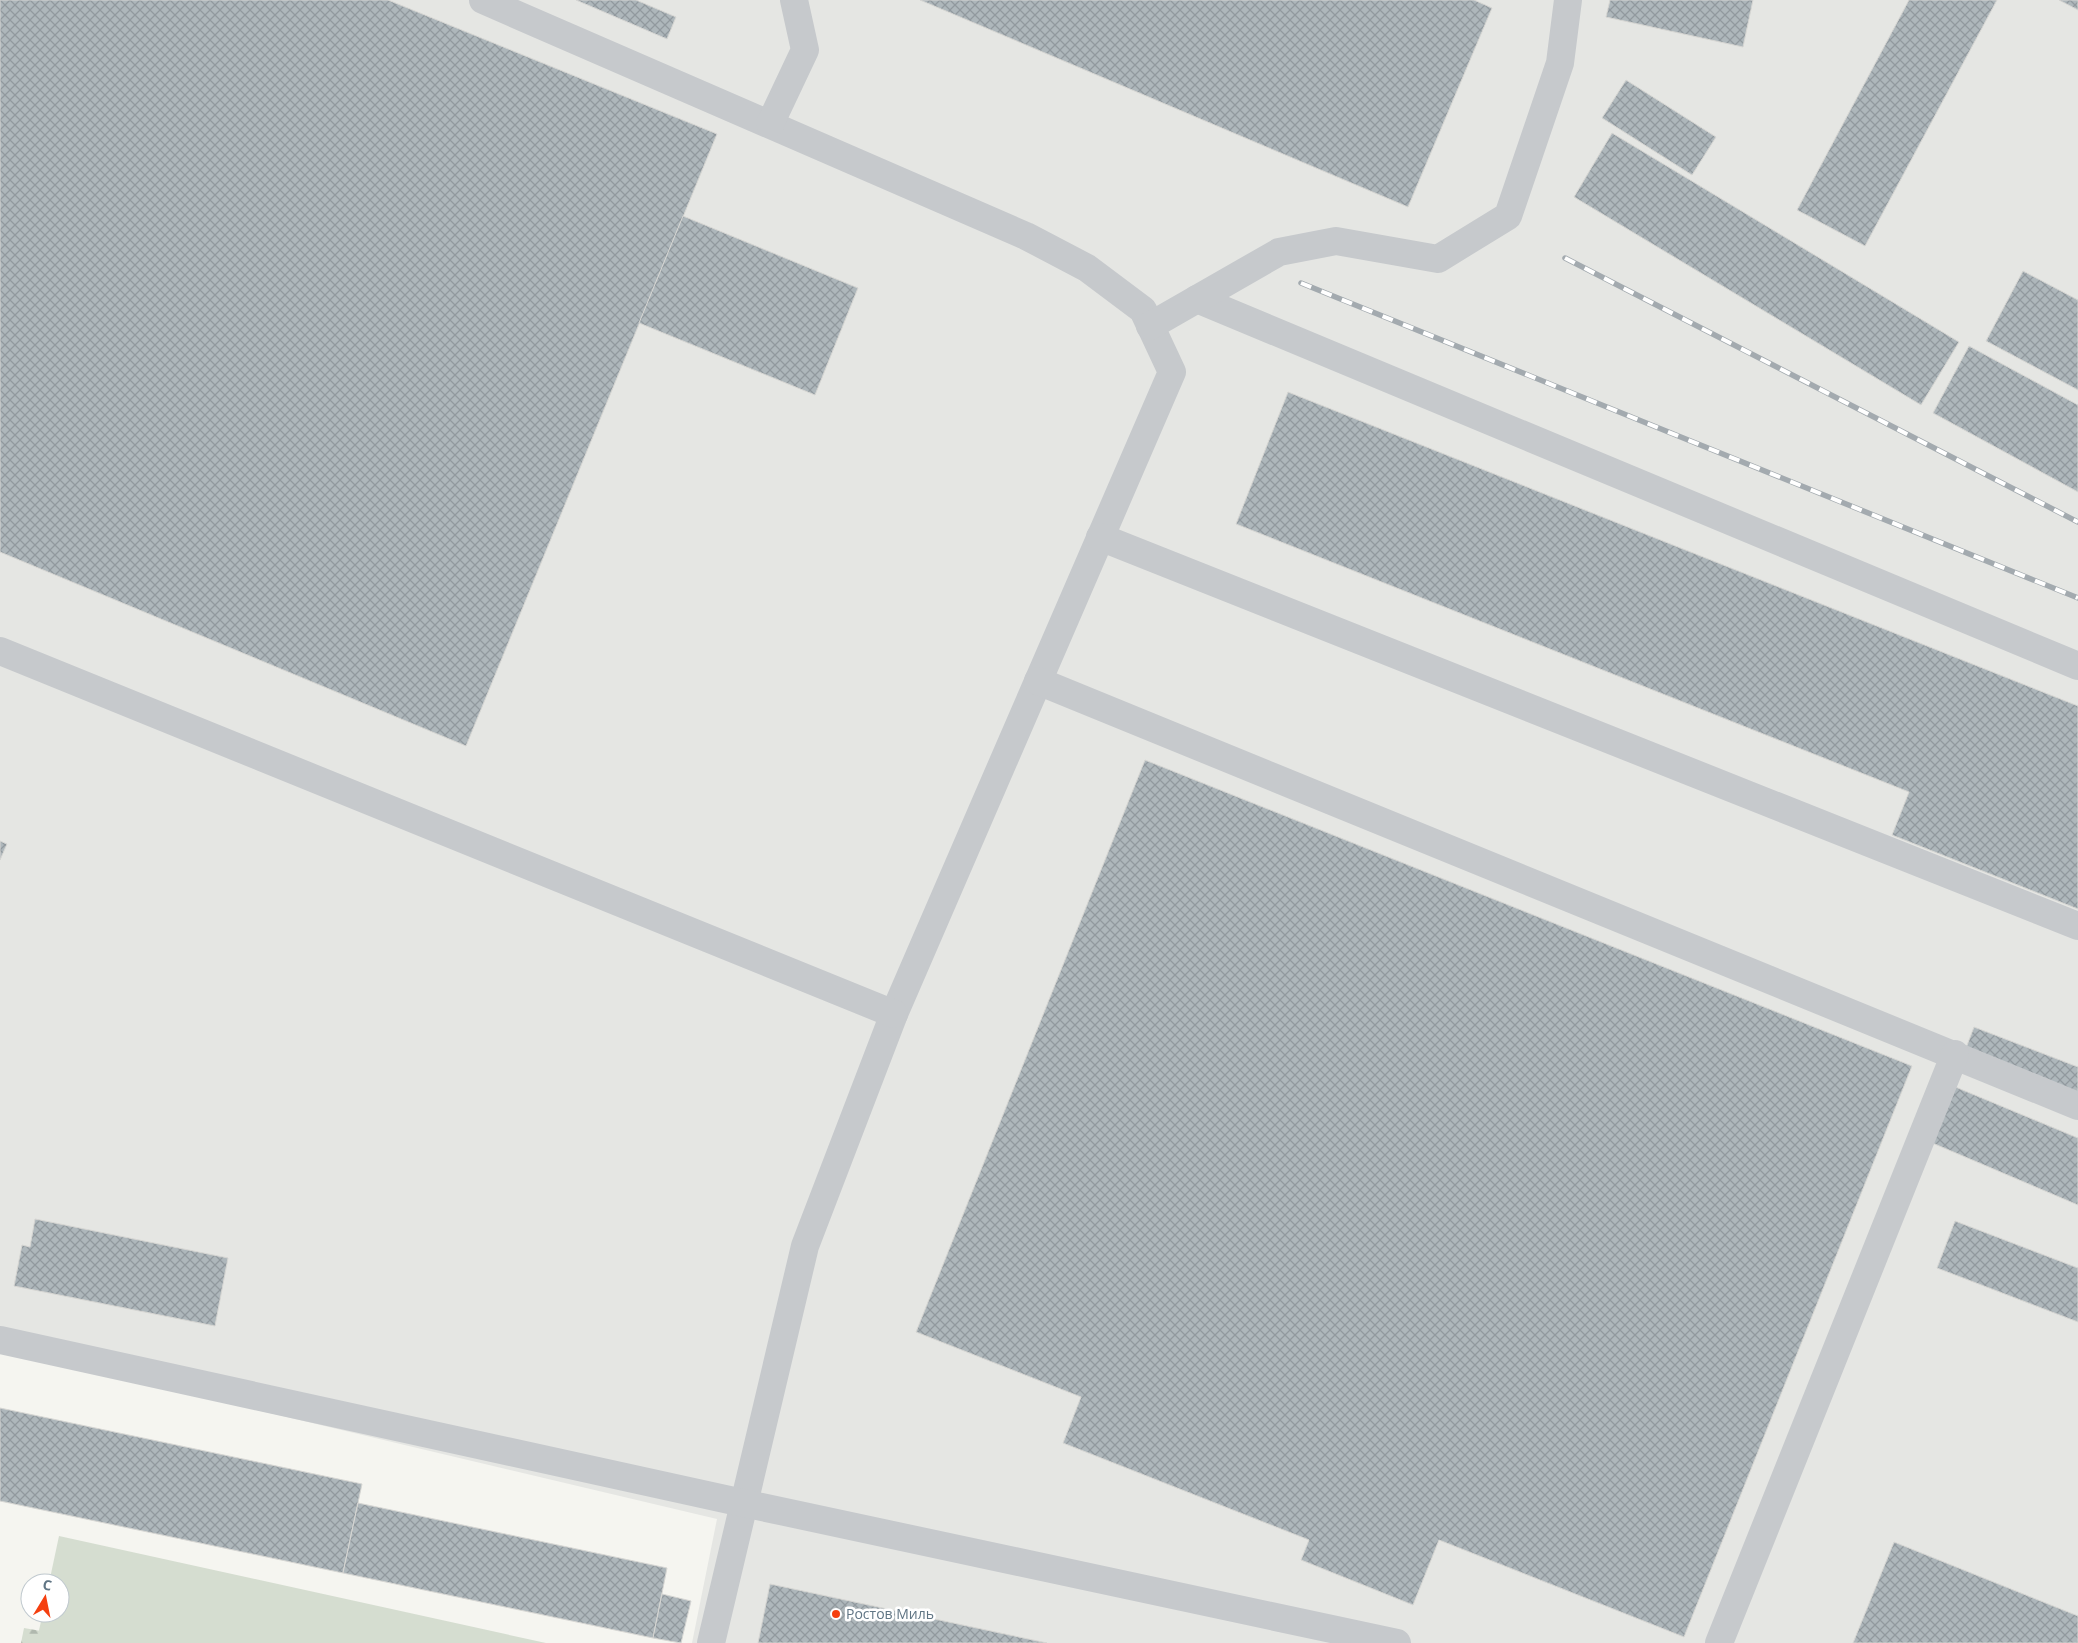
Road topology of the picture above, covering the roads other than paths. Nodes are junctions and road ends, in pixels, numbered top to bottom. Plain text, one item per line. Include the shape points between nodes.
1 (484, 0) edge
2 (794, 0) edge
3 (1568, 0) edge
4 (770, 124) junction
5 (1197, 299) junction
6 (1150, 326) junction
7 (1100, 537) junction
8 (0, 651) edge
9 (2078, 666) edge
10 (1038, 681) junction
11 (2078, 926) edge
12 (894, 1014) junction
13 (1955, 1054) junction
14 (2078, 1106) edge
15 (0, 1340) edge
16 (743, 1503) junction
17 (711, 1643) edge
18 (1397, 1643) edge
19 (1719, 1643) edge

1 - 4 lane
2 - 4 lane via 805,50
3 - 5 lane via 1560,63 1508,216 1438,259 1336,240 1279,252
4 - 6 lane via 1026,236 1086,268 1143,310
5 - 6 lane
5 - 9 lane
6 - 7 lane via 1172,372
7 - 10 lane
7 - 11 lane
8 - 12 lane
10 - 12 lane
10 - 13 lane
12 - 16 lane via 805,1246
13 - 14 lane
13 - 19 lane
15 - 16 lane
16 - 17 lane
16 - 18 lane

